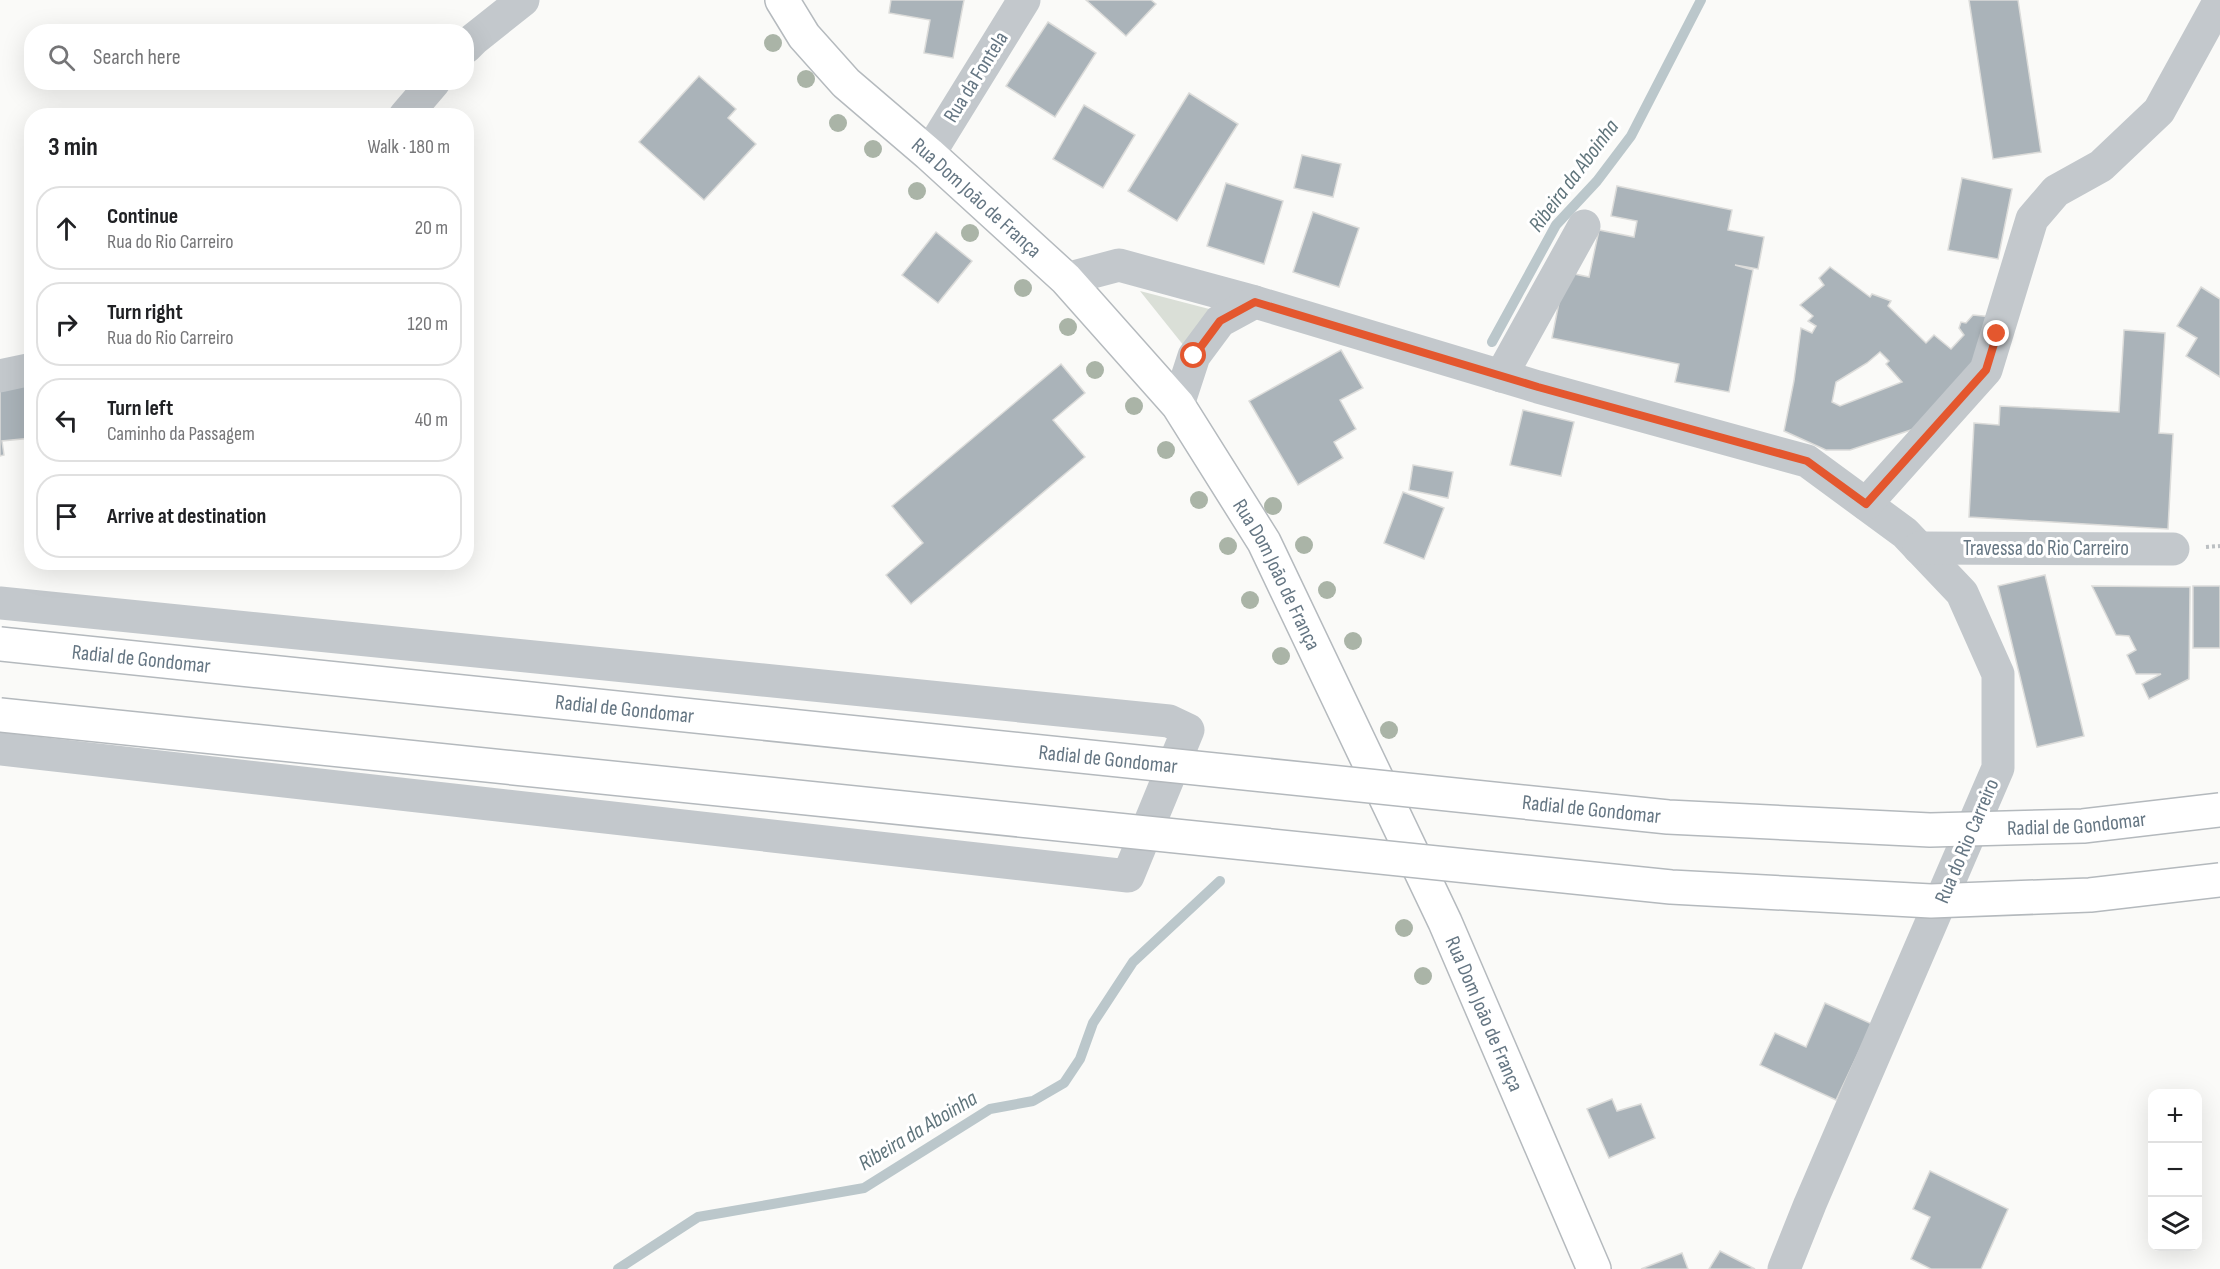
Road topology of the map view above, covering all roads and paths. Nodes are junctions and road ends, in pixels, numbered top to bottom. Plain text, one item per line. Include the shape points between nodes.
1 (523, 0) edge
2 (782, 0) edge
3 (1024, 0) edge
4 (2220, 0) edge
5 (474, 39) edge
6 (427, 90) edge
7 (412, 108) edge
8 (929, 154) junction
9 (1584, 226) dead end
10 (1066, 279) junction
11 (1255, 302) junction
12 (24, 370) edge
13 (0, 375) edge
14 (1501, 376) junction
15 (1178, 405) junction
16 (1866, 504) junction
17 (1919, 548) junction
18 (2173, 549) dead end
19 (0, 603) edge
20 (0, 644) edge
21 (0, 715) edge
22 (0, 749) edge
23 (2220, 810) edge
24 (2220, 880) edge
25 (1594, 1269) edge
26 (1785, 1269) edge

1 - 5 street
2 - 8 main road, Rua Dom João de França via 804,36 846,83
3 - 8 street, Rua da Fontela
4 - 16 street via 2159,111 2101,166 2056,190 2032,219 1986,370
6 - 7 street
8 - 10 main road, Rua Dom João de França
9 - 14 street
10 - 11 street, Rua do Rio Carreiro via 1119,265
10 - 15 main road, Rua Dom João de França
11 - 14 street, Rua do Rio Carreiro
11 - 15 street via 1220,321 1194,356
12 - 13 street
14 - 16 street, Rua do Rio Carreiro via 1807,461
15 - 25 main road, Rua Dom João de França via 1264,542 1445,922
16 - 17 street, Rua do Rio Carreiro
17 - 18 street, Travessa do Rio Carreiro
17 - 26 street, Rua do Rio Carreiro via 1962,593 1998,674 1998,768
19 - 22 street via 1169,721 1188,729 1128,876
20 - 23 main road, Radial de Gondomar, bridge via 1668,817 1930,830 2083,826
21 - 24 main road, bridge via 1671,886 1931,901 2090,895

